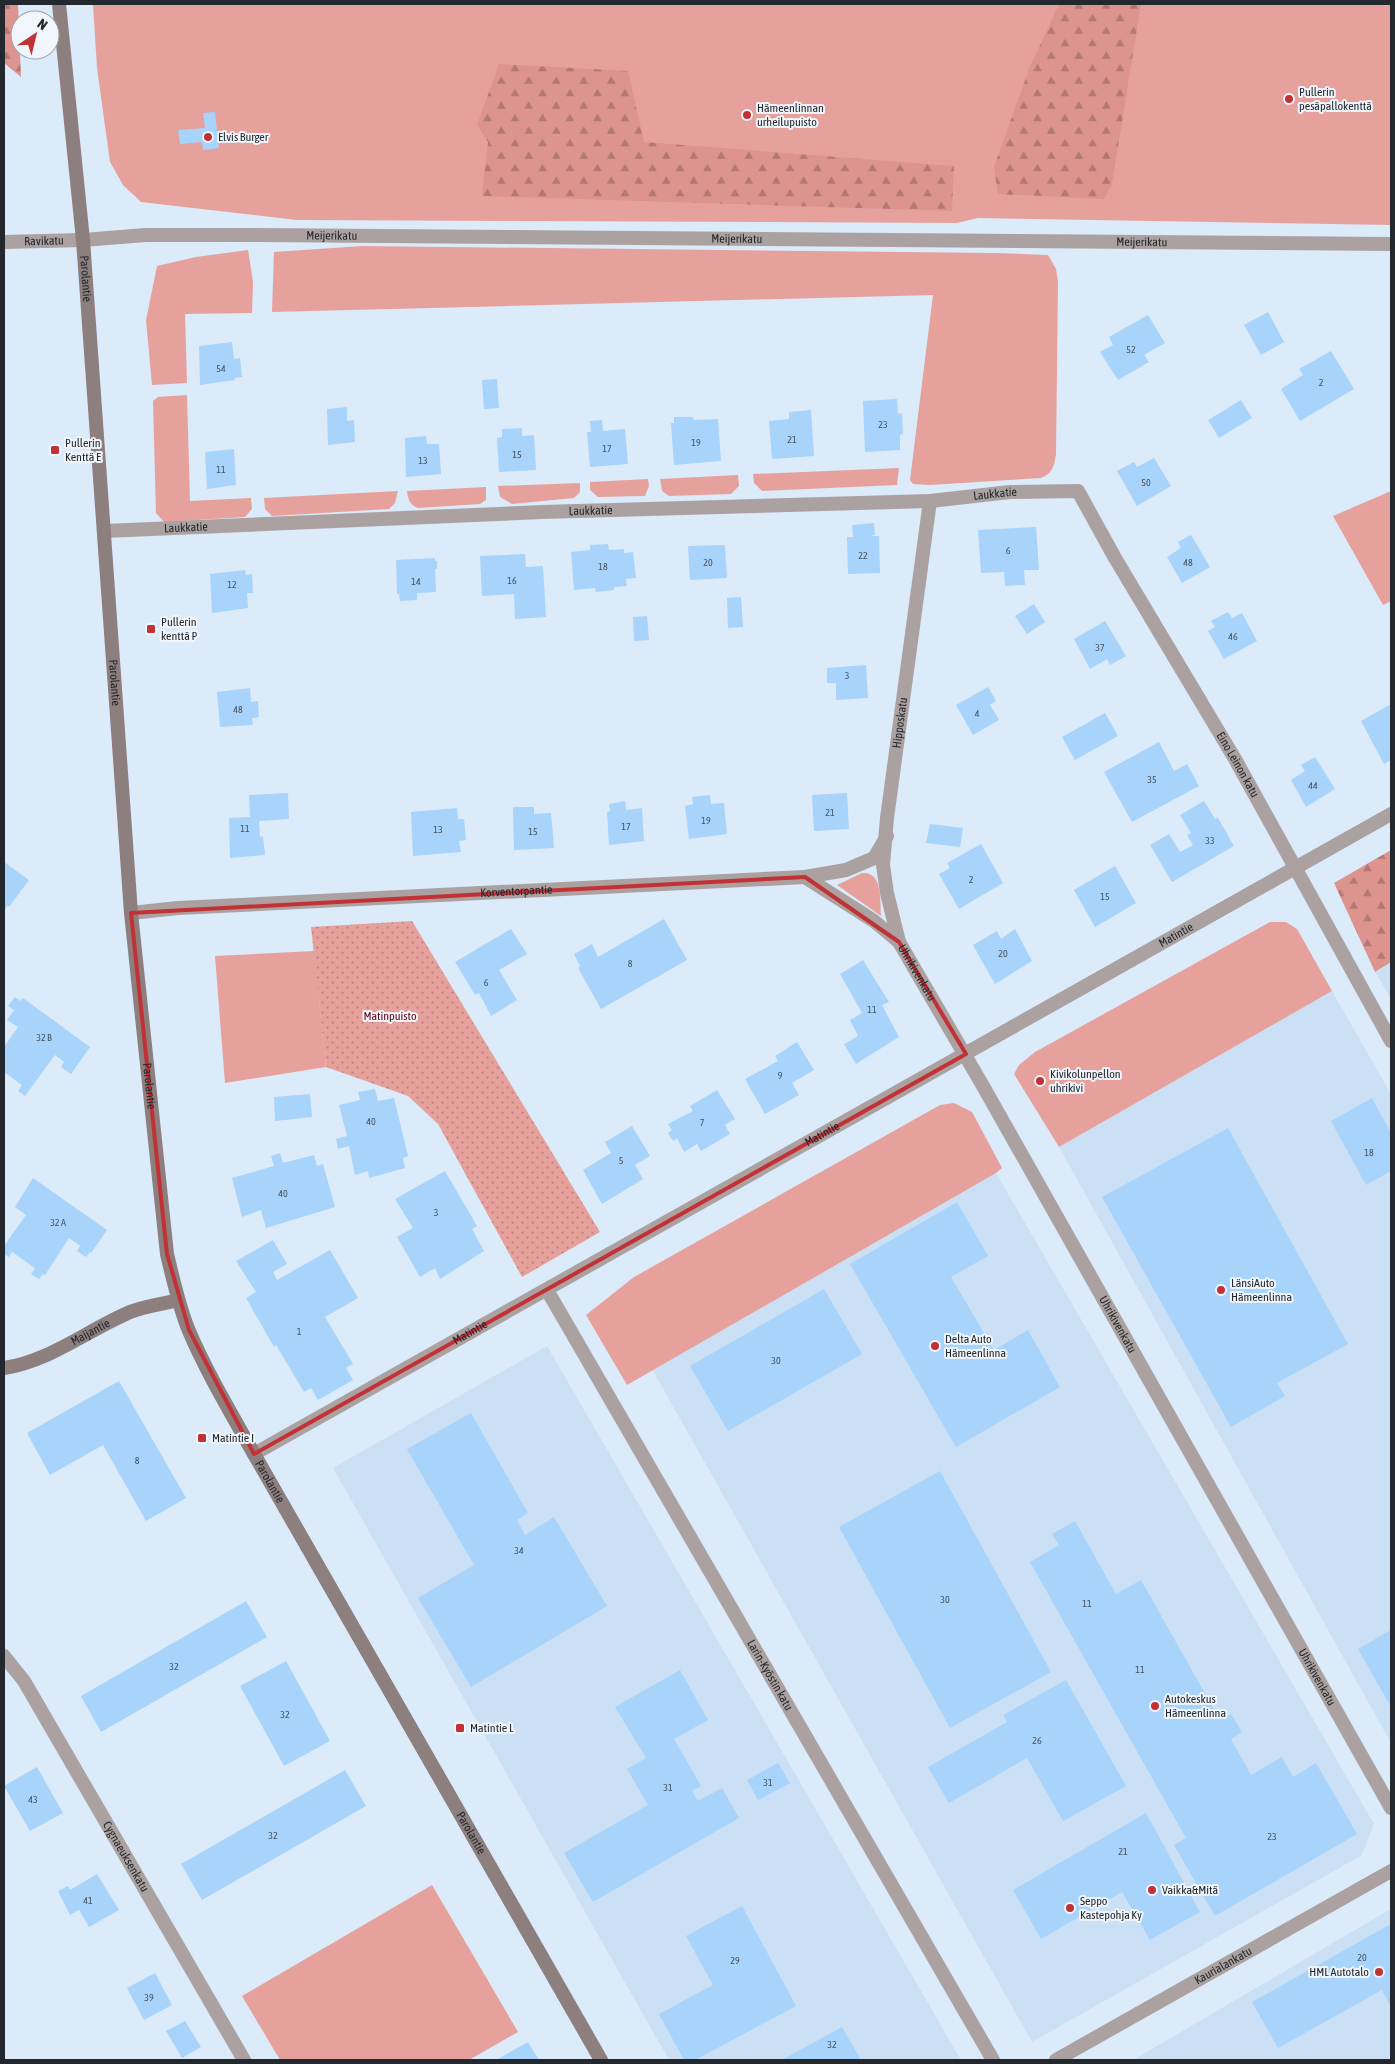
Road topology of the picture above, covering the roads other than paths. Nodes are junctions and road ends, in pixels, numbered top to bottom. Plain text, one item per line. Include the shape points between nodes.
1 (59, 4) edge
2 (83, 240) junction
3 (4, 242) edge
4 (1391, 244) edge
5 (1078, 491) joint
6 (930, 501) junction
7 (105, 531) junction
8 (1391, 814) edge
9 (886, 836) junction
10 (1294, 868) junction
11 (805, 877) junction
12 (131, 913) junction
13 (899, 942) junction
14 (1391, 1041) edge
15 (966, 1054) junction
16 (547, 1290) junction
17 (178, 1300) junction
18 (4, 1368) edge
19 (254, 1454) junction
20 (4, 1656) edge
21 (1391, 1808) edge
22 (1391, 1871) edge
23 (244, 2060) edge
24 (601, 2060) edge
25 (993, 2060) edge
26 (1056, 2060) edge

1 - 2 main road, Parolantie
2 - 3 street, Ravikatu
2 - 4 street, Meijerikatu via 146,235 267,235
2 - 7 main road, Parolantie
5 - 6 street, Laukkatie via 1010,492
5 - 10 street, Eino Leinon katu via 1235,759
6 - 7 street, Laukkatie via 542,512
6 - 9 street, Hipposkatu
7 - 12 main road, Parolantie
8 - 10 street, Matintie
9 - 11 street, Korventorpantie via 874,858 846,870
9 - 13 street, Hipposkatu via 883,865
10 - 14 street, Eino Leinon katu
10 - 15 street, Matintie
11 - 12 street, Korventorpantie
11 - 13 street, Uhrikivenkatu via 874,921
12 - 17 main road, Parolantie via 167,1254
13 - 15 street, Uhrikivenkatu
15 - 16 street, Matintie
15 - 21 street, Uhrikivenkatu
16 - 19 street, Matintie
16 - 25 street, Larin-Kyöstin katu
17 - 18 main road, Maijantie via 131,1312 21,1366
17 - 19 main road, Parolantie via 215,1384
19 - 24 main road, Parolantie
20 - 23 street, Cygnaeuksenkatu via 29,1689
22 - 26 street, Kaurialankatu

